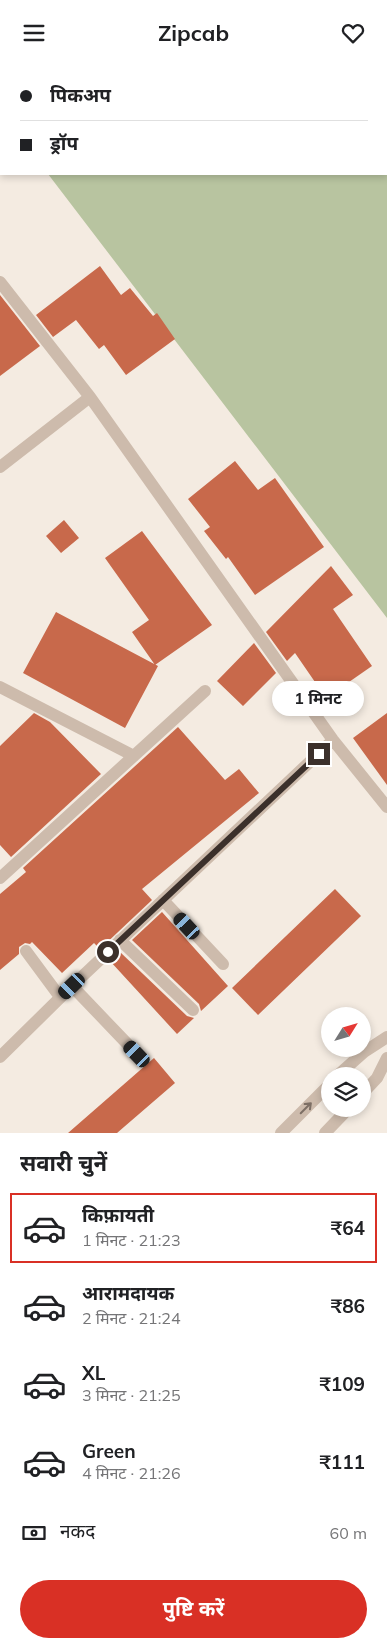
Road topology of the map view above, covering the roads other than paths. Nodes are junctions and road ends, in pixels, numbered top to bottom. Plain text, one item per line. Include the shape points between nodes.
1 (0, 282) edge
2 (90, 397) junction
3 (0, 467) edge
4 (0, 687) edge
5 (205, 691) dead end
6 (333, 740) junction
7 (134, 756) junction
8 (387, 807) edge
9 (0, 878) edge
10 (163, 901) junction
11 (120, 940) junction
12 (26, 951) dead end
13 (222, 964) dead end
14 (72, 986) junction
15 (60, 997) junction
16 (192, 1010) dead end
17 (387, 1037) edge
18 (137, 1054) dead end
19 (0, 1057) edge
20 (387, 1058) edge
21 (347, 1067) edge
22 (371, 1084) edge
23 (321, 1093) edge
24 (340, 1117) edge
25 (281, 1133) edge
26 (325, 1133) edge

1 - 2 street
2 - 3 street
2 - 6 street
4 - 7 street
5 - 7 street
6 - 8 street
6 - 10 street
7 - 9 street
10 - 11 street
10 - 13 street
11 - 14 street
11 - 16 street
12 - 15 street
14 - 15 street
14 - 18 street
15 - 19 street
17 - 21 street
20 - 22 street
25 -> 23 street
24 - 26 street

